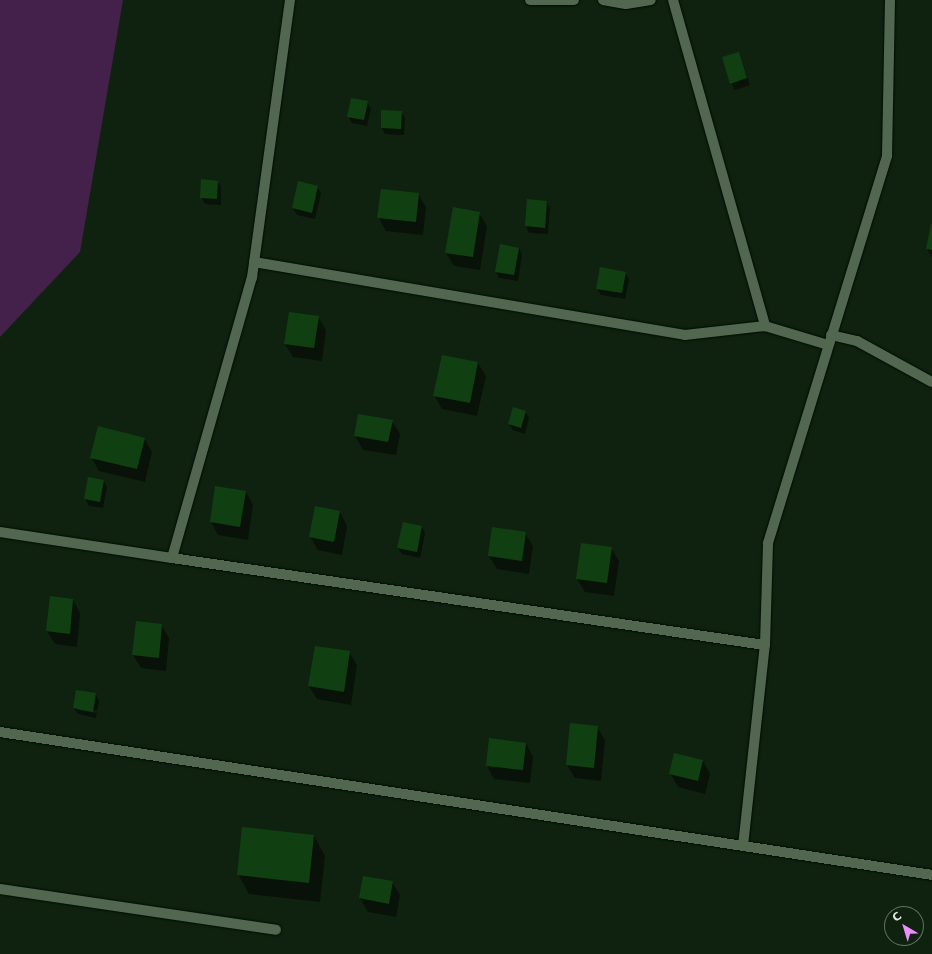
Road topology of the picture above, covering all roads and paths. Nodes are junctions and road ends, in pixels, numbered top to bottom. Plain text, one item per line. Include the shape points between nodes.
1 (290, 0) edge
2 (530, 0) edge
3 (574, 0) edge
4 (603, 0) edge
5 (650, 0) edge
6 (673, 0) edge
7 (890, 0) edge
8 (254, 262) junction
9 (765, 326) junction
10 (830, 340) junction
11 (932, 382) edge
12 (0, 532) edge
13 (172, 558) junction
14 (765, 645) junction
15 (0, 732) edge
16 (743, 846) junction
17 (932, 875) edge
18 (0, 889) edge
19 (276, 930) dead end

1 - 8 street
2 - 3 street
4 - 5 street via 626,4
6 - 9 street
7 - 10 street via 887,156
8 - 9 street via 685,335
8 - 13 street
9 - 10 street
10 - 11 street via 858,342
10 - 14 street via 768,543
12 - 13 street
13 - 14 street
14 - 16 street
15 - 16 street
16 - 17 street
18 - 19 street

